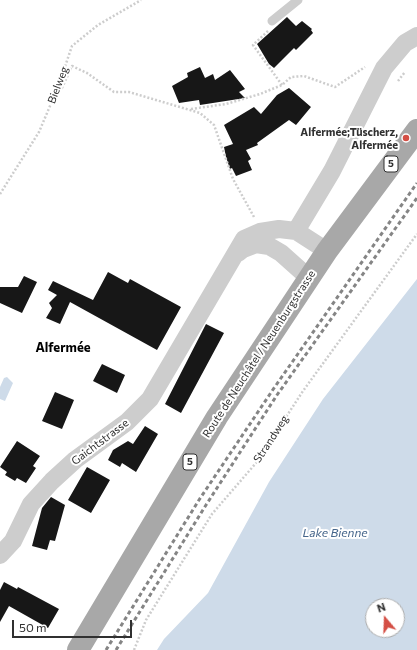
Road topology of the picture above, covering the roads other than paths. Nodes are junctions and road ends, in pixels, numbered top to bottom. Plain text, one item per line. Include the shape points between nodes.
1 (298, 0) edge
2 (272, 21) road end
3 (417, 36) edge
4 (417, 130) edge
5 (296, 231) junction
6 (327, 251) junction
7 (230, 261) junction
8 (309, 278) junction
9 (0, 555) edge
10 (78, 650) edge

1 - 2 lane
3 - 5 street via 405,43 384,68 332,171
4 - 6 main road, Route de Neuchâtel / Neuenburgstrasse / 5
5 - 6 street, Gaichtstrasse
5 - 7 street, Gaichtstrasse via 279,229 255,234 244,239
6 - 8 main road, Route de Neuchâtel / Neuenburgstrasse / 5
7 - 8 street, Gaichtstrasse via 243,249 256,244 269,246 281,253
7 - 9 street, Gaichtstrasse via 150,399 127,422 75,460 52,481 31,504 12,541
8 - 10 main road, Route de Neuchâtel / Neuenburgstrasse / 5 via 217,418

